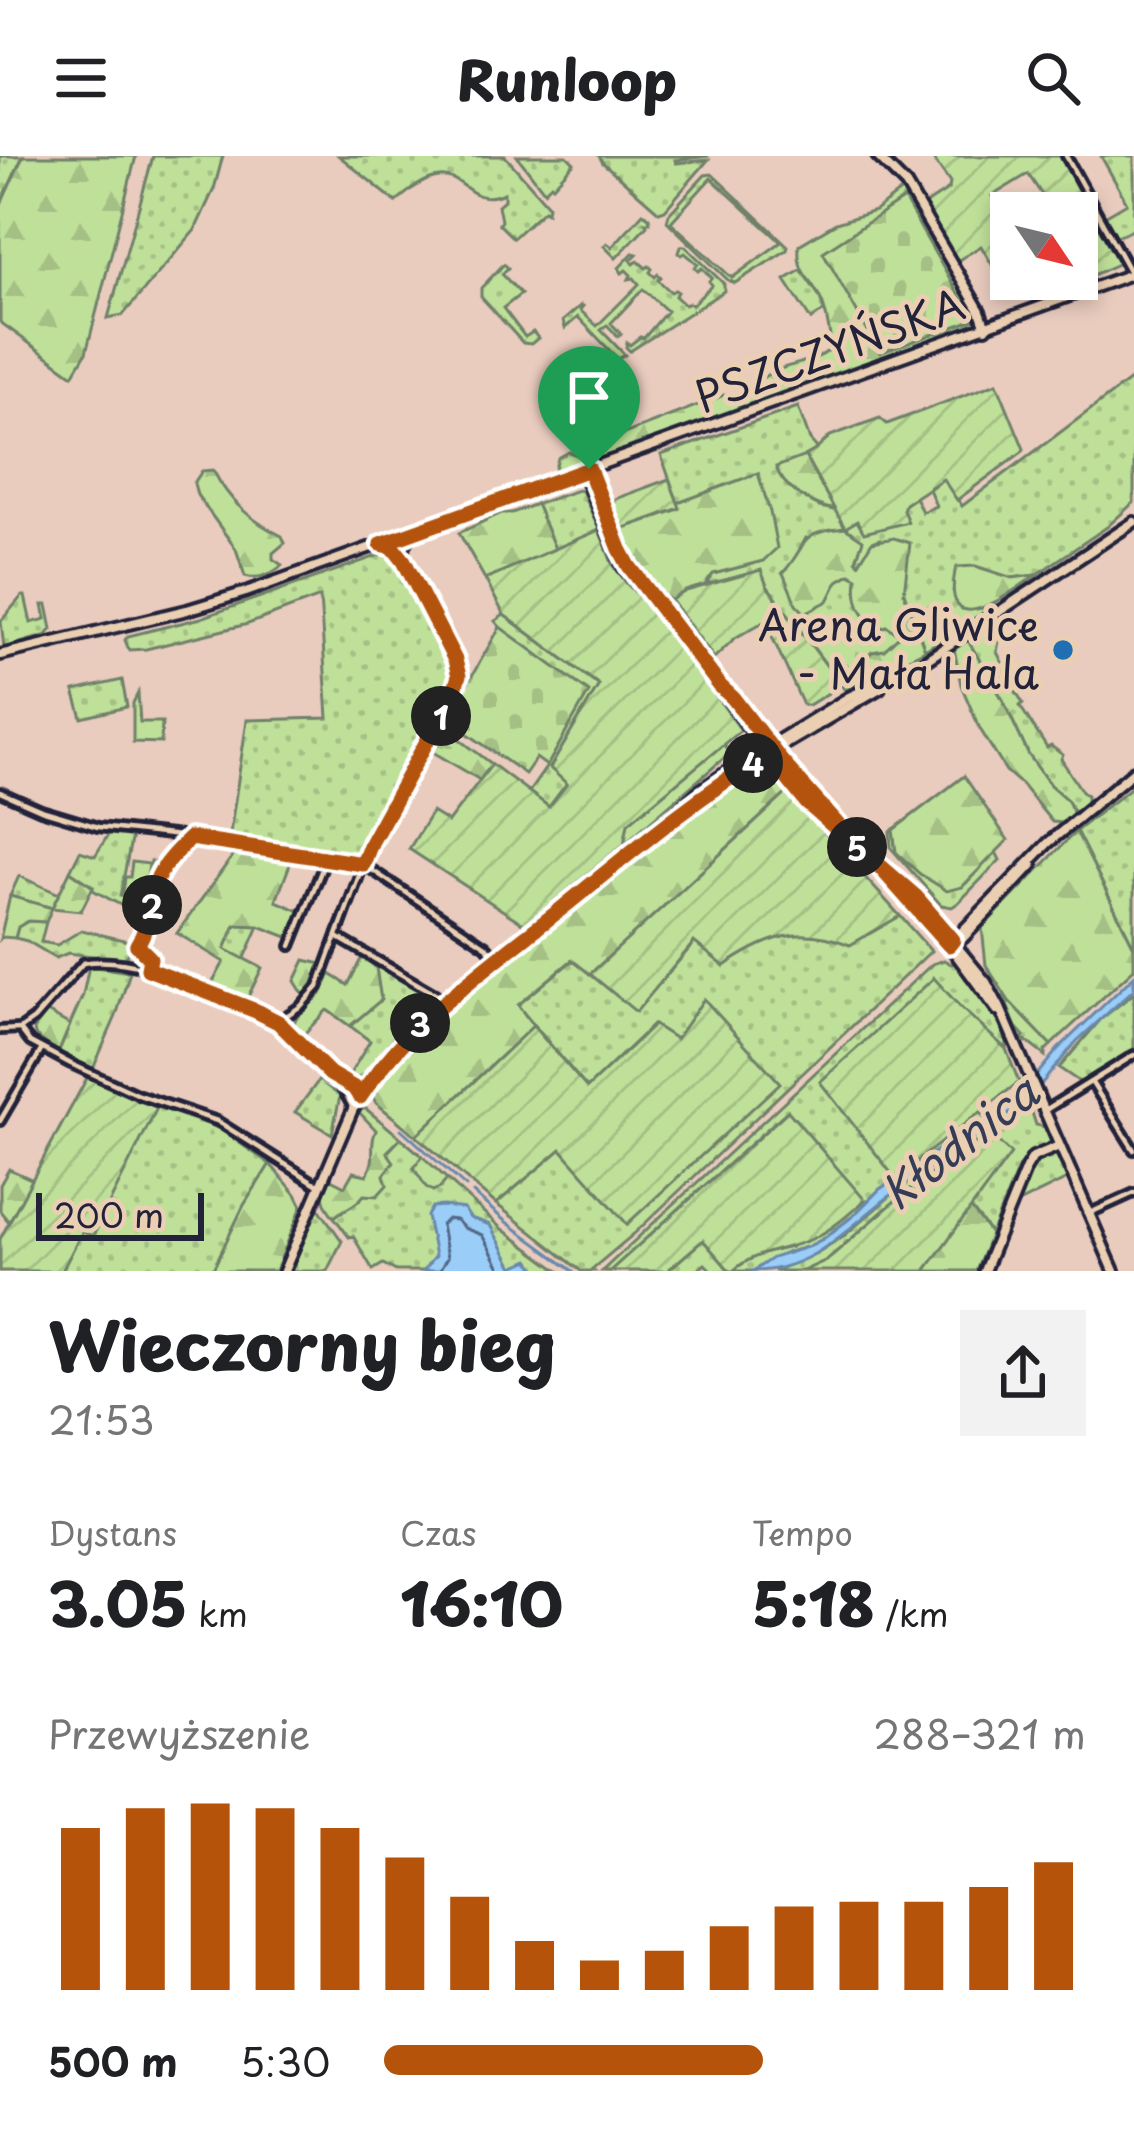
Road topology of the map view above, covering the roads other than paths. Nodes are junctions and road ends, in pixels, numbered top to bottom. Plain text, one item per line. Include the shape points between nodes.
1 (877, 156) edge
2 (1066, 156) edge
3 (1132, 273) edge
4 (986, 328) junction
5 (585, 470) junction
6 (1134, 522) edge
7 (415, 532) junction
8 (381, 544) junction
9 (404, 561) junction
10 (0, 655) edge
11 (720, 686) junction
12 (761, 732) junction
13 (787, 738) junction
14 (769, 749) junction
15 (782, 762) junction
16 (1134, 771) edge
17 (0, 791) edge
18 (190, 838) junction
19 (855, 844) junction
20 (326, 859) junction
21 (363, 864) junction
22 (879, 866) junction
23 (337, 937) junction
24 (956, 939) junction
25 (291, 946) dead end
26 (497, 958) junction
27 (148, 969) junction
28 (443, 1002) junction
29 (278, 1022) junction
30 (20, 1029) junction
31 (0, 1030) edge
32 (1010, 1032) junction
33 (42, 1049) junction
34 (1134, 1055) edge
35 (330, 1074) junction
36 (1091, 1082) junction
37 (357, 1093) junction
38 (348, 1095) junction
39 (352, 1108) junction
40 (1043, 1108) junction
41 (0, 1121) edge
42 (1059, 1146) junction
43 (1134, 1150) edge
44 (318, 1185) junction
45 (1134, 1193) edge
46 (1088, 1214) junction
47 (284, 1271) edge
48 (984, 1271) edge
49 (1114, 1271) edge

1 - 4 street via 906,185
2 - 3 street, PSZCZYŃSKA
3 - 4 street, PSZCZYŃSKA
4 - 5 street, PSZCZYŃSKA
5 - 7 street, PSZCZYŃSKA
5 - 11 street via 623,567
6 - 13 street via 915,667
7 - 8 street, PSZCZYŃSKA
7 - 9 street
8 - 9 street
8 - 10 street, PSZCZYŃSKA via 207,604
9 - 21 street via 459,676
11 - 12 street
11 - 14 street
12 - 13 street
12 - 14 street
13 - 14 street
13 - 15 street
14 - 15 street
14 - 19 street via 807,803
14 - 26 street via 698,792
15 - 19 street
16 - 24 street via 1051,840
17 - 18 street via 98,826
18 - 20 street
18 - 27 street via 158,878 137,945 150,958
19 - 22 street
20 - 21 street
20 - 25 street
21 - 23 street
21 - 26 street
22 - 24 street
22 - 24 street
23 - 28 street
23 - 29 street via 318,987
24 - 32 street
24 - 32 street
26 - 28 street
27 - 29 street
27 - 30 street via 80,965
28 - 37 street
29 - 35 street
30 - 31 street
30 - 33 street
32 - 40 street
33 - 41 street
33 - 44 street via 218,1121
34 - 36 street
35 - 37 street
35 - 38 street
36 - 40 street
36 - 43 street
37 - 38 street
37 - 39 street
38 - 39 street
39 - 44 street
40 - 42 street
42 - 46 street
42 - 48 street via 1026,1168
44 - 47 street
45 - 46 street
46 - 49 street

